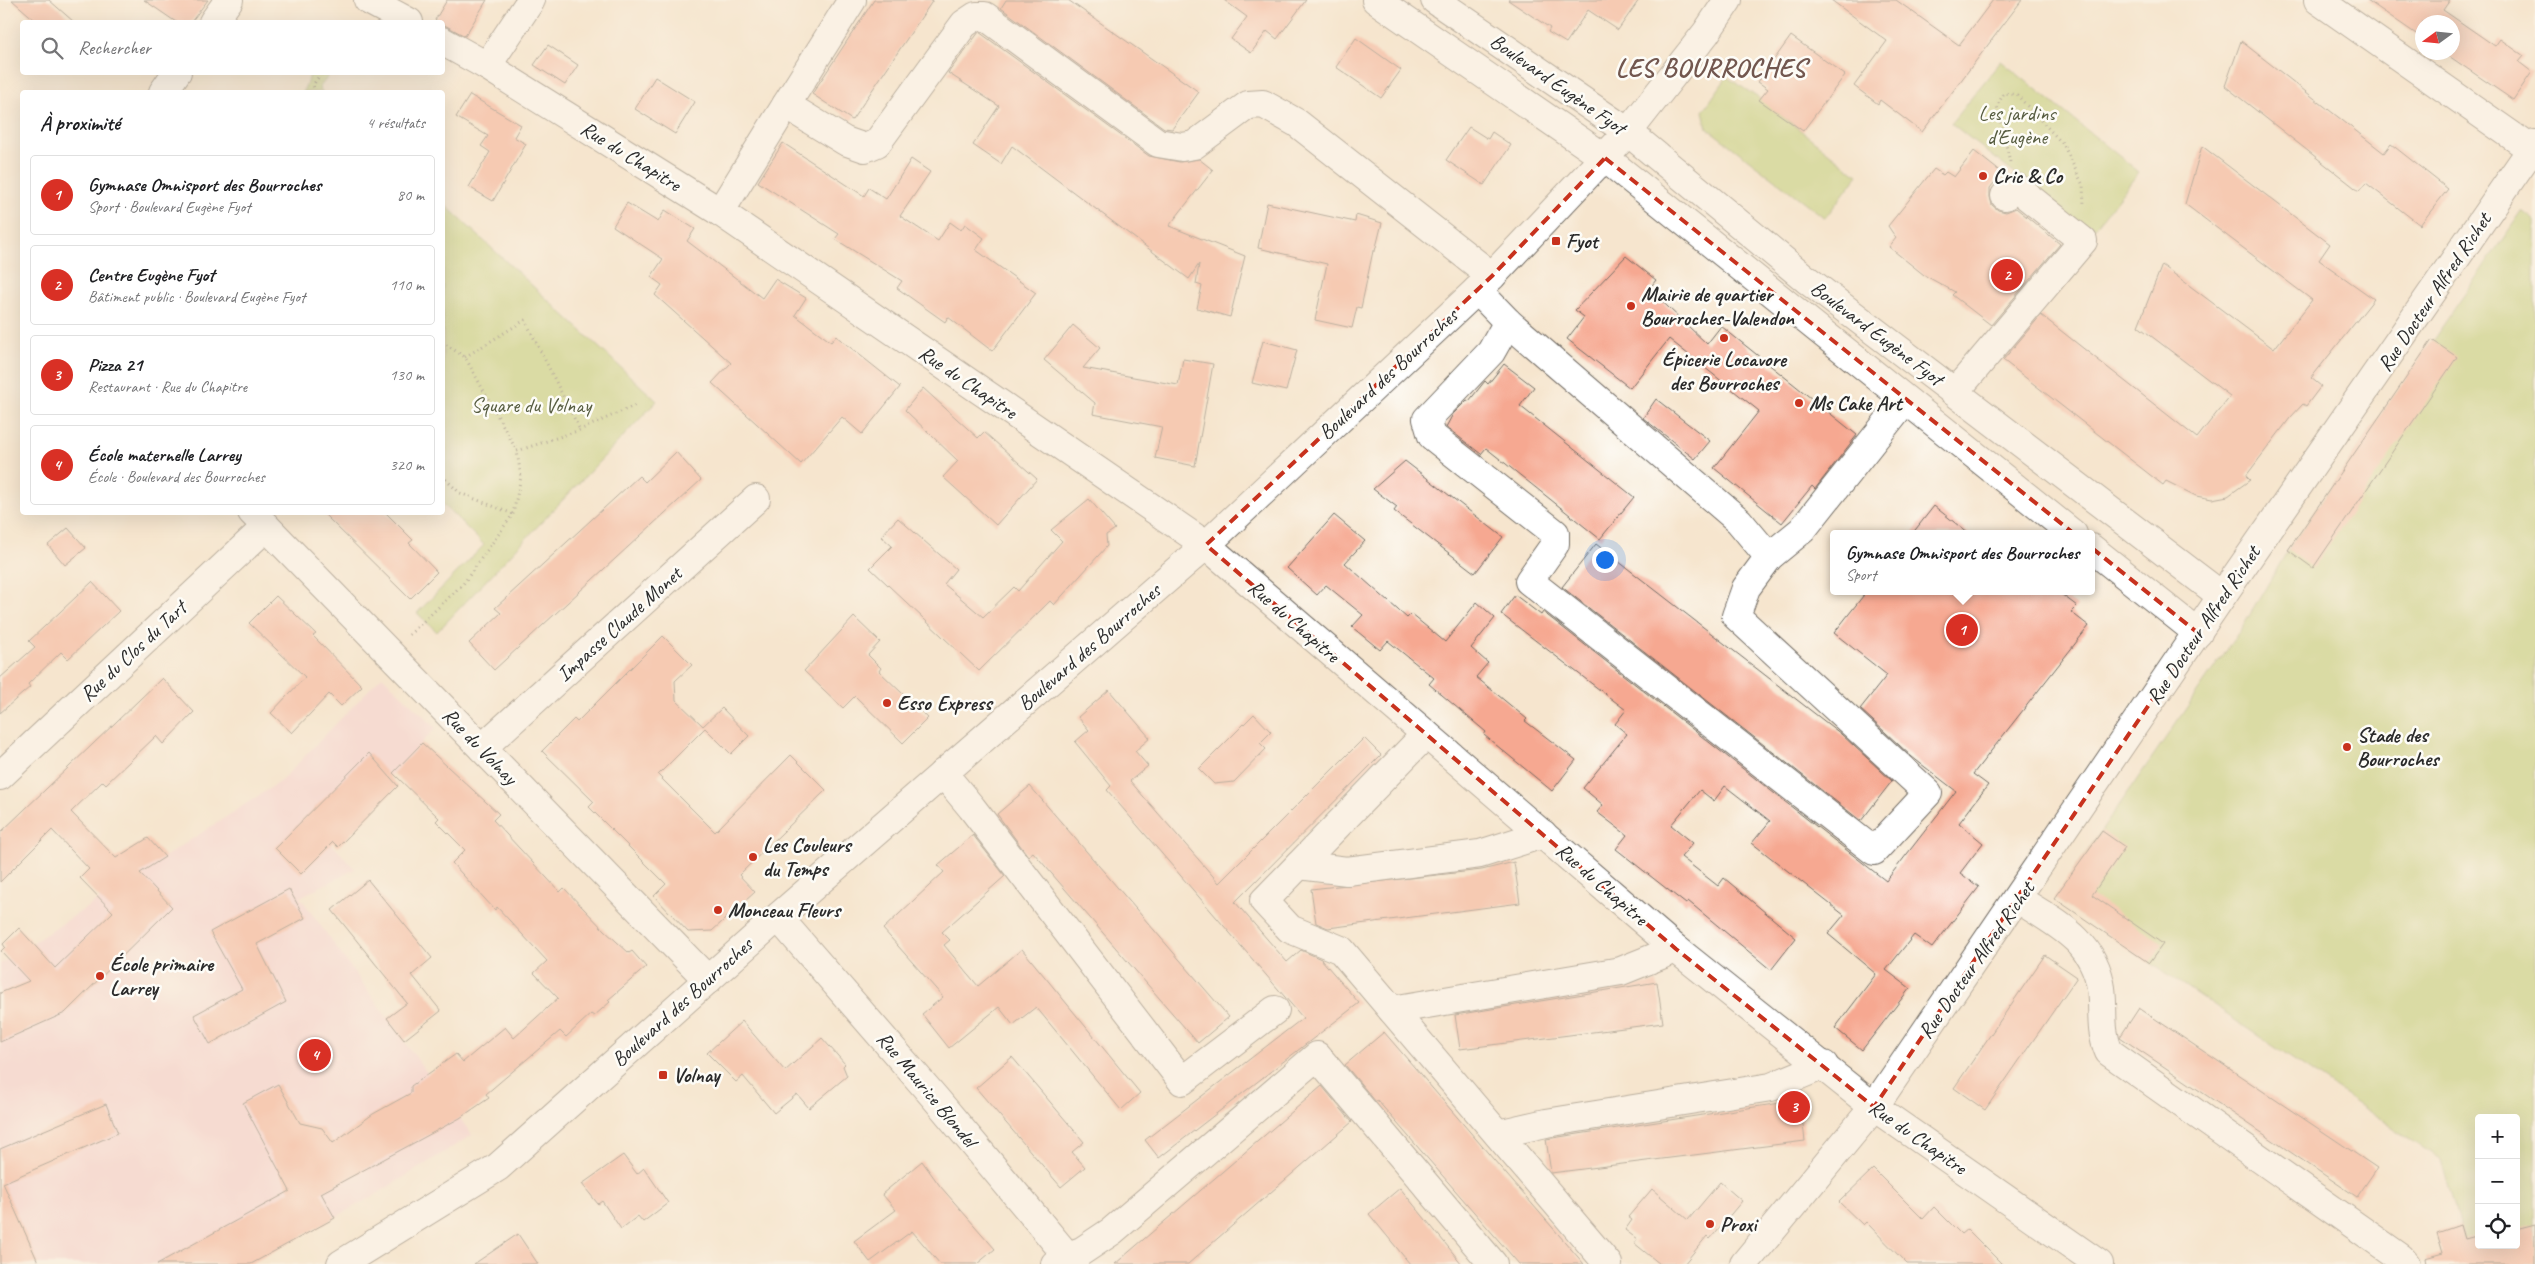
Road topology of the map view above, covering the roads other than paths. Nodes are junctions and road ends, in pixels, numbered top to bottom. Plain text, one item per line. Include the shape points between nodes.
1 (229, 0) edge
2 (368, 0) edge
3 (531, 0) edge
4 (852, 0) edge
5 (1376, 0) edge
6 (1435, 0) edge
7 (1728, 0) edge
8 (2318, 0) edge
9 (214, 20) edge
10 (405, 20) edge
11 (445, 43) edge
12 (487, 66) junction
13 (175, 75) edge
14 (164, 90) edge
15 (786, 105) junction
16 (1628, 132) junction
17 (2533, 146) edge
18 (1604, 158) junction
19 (2011, 192) road end
20 (720, 212) junction
21 (1484, 283) junction
22 (1508, 322) junction
23 (1955, 392) junction
24 (1905, 400) junction
25 (756, 499) dead end
26 (259, 520) edge
27 (2068, 530) edge
28 (1206, 545) junction
29 (2095, 551) edge
30 (1769, 557) junction
31 (2222, 596) junction
32 (2198, 633) junction
33 (1426, 734) junction
34 (482, 748) junction
35 (943, 773) junction
36 (0, 776) edge
37 (1543, 834) junction
38 (1299, 865) junction
39 (2018, 899) junction
40 (778, 917) junction
41 (1676, 949) junction
42 (708, 980) junction
43 (1275, 1010) dead end
44 (1392, 1010) junction
45 (1824, 1065) junction
46 (1874, 1107) junction
47 (1498, 1134) junction
48 (1065, 1261) edge
49 (341, 1264) edge
50 (1493, 1264) edge
51 (1608, 1264) edge
52 (1744, 1264) edge
53 (2099, 1264) edge
54 (2406, 1264) edge

1 - 9 street
2 - 10 street
3 - 12 street
4 - 15 street
5 - 18 street, Boulevard Eugène Fyot
6 - 16 street, Boulevard Eugène Fyot
7 - 16 street, Boulevard des Bourroches
8 - 17 street
11 - 12 street, Rue du Chapitre
12 - 20 street, Rue du Chapitre
13 - 14 street
15 - 20 street
15 - 21 street via 845,142 865,148 877,144 964,24 976,16 985,16 1158,142 1182,147 1194,145 1248,105 1263,104 1297,123
16 - 18 street, Boulevard des Bourroches
16 - 23 street, Boulevard Eugène Fyot via 1806,279
17 - 31 street, Rue Docteur Alfred Richet
18 - 21 street, Boulevard des Bourroches
18 - 24 street, Boulevard Eugène Fyot
19 - 23 street via 2082,241
20 - 28 street, Rue du Chapitre
21 - 22 street
21 - 28 street, Boulevard des Bourroches
22 - 30 street via 1739,521
22 - 30 street via 1491,352 1427,419 1432,436 1555,533 1555,544 1529,581 1874,851 1928,792 1736,616 1746,588
23 - 31 street, Boulevard Eugène Fyot
24 - 27 street, Boulevard Eugène Fyot
24 - 30 street via 1802,530
25 - 34 street, Impasse Claude Monet
26 - 34 street, Rue du Volnay
26 - 36 street, Rue du Clos du Tart
28 - 33 street, Rue du Chapitre
28 - 35 street, Boulevard des Bourroches
29 - 32 street
31 - 32 street, Rue Docteur Alfred Richet
32 - 39 street, Rue Docteur Alfred Richet
33 - 37 street, Rue du Chapitre
33 - 38 street
34 - 42 street, Rue du Volnay
35 - 40 street, Boulevard des Bourroches
35 - 43 street via 1182,1080
37 - 38 street via 1480,854 1347,872
37 - 41 street, Rue du Chapitre
38 - 44 street via 1264,901 1290,929 1341,950
39 - 46 street, Rue Docteur Alfred Richet
39 - 54 street via 2072,934 2094,961 2101,988 2102,1037 2109,1052
40 - 42 street, Boulevard des Bourroches
40 - 48 street, Rue Maurice Blondel via 936,1099
41 - 44 street via 1621,971
41 - 45 street, Rue du Chapitre
42 - 49 street, Boulevard des Bourroches via 498,1167
44 - 47 street
45 - 46 street, Rue du Chapitre
45 - 47 street via 1771,1088 1546,1123
46 - 52 street, Rue Docteur Alfred Richet
46 - 53 street, Rue du Chapitre
47 - 51 street
48 - 50 street via 1112,1231 1317,1056

